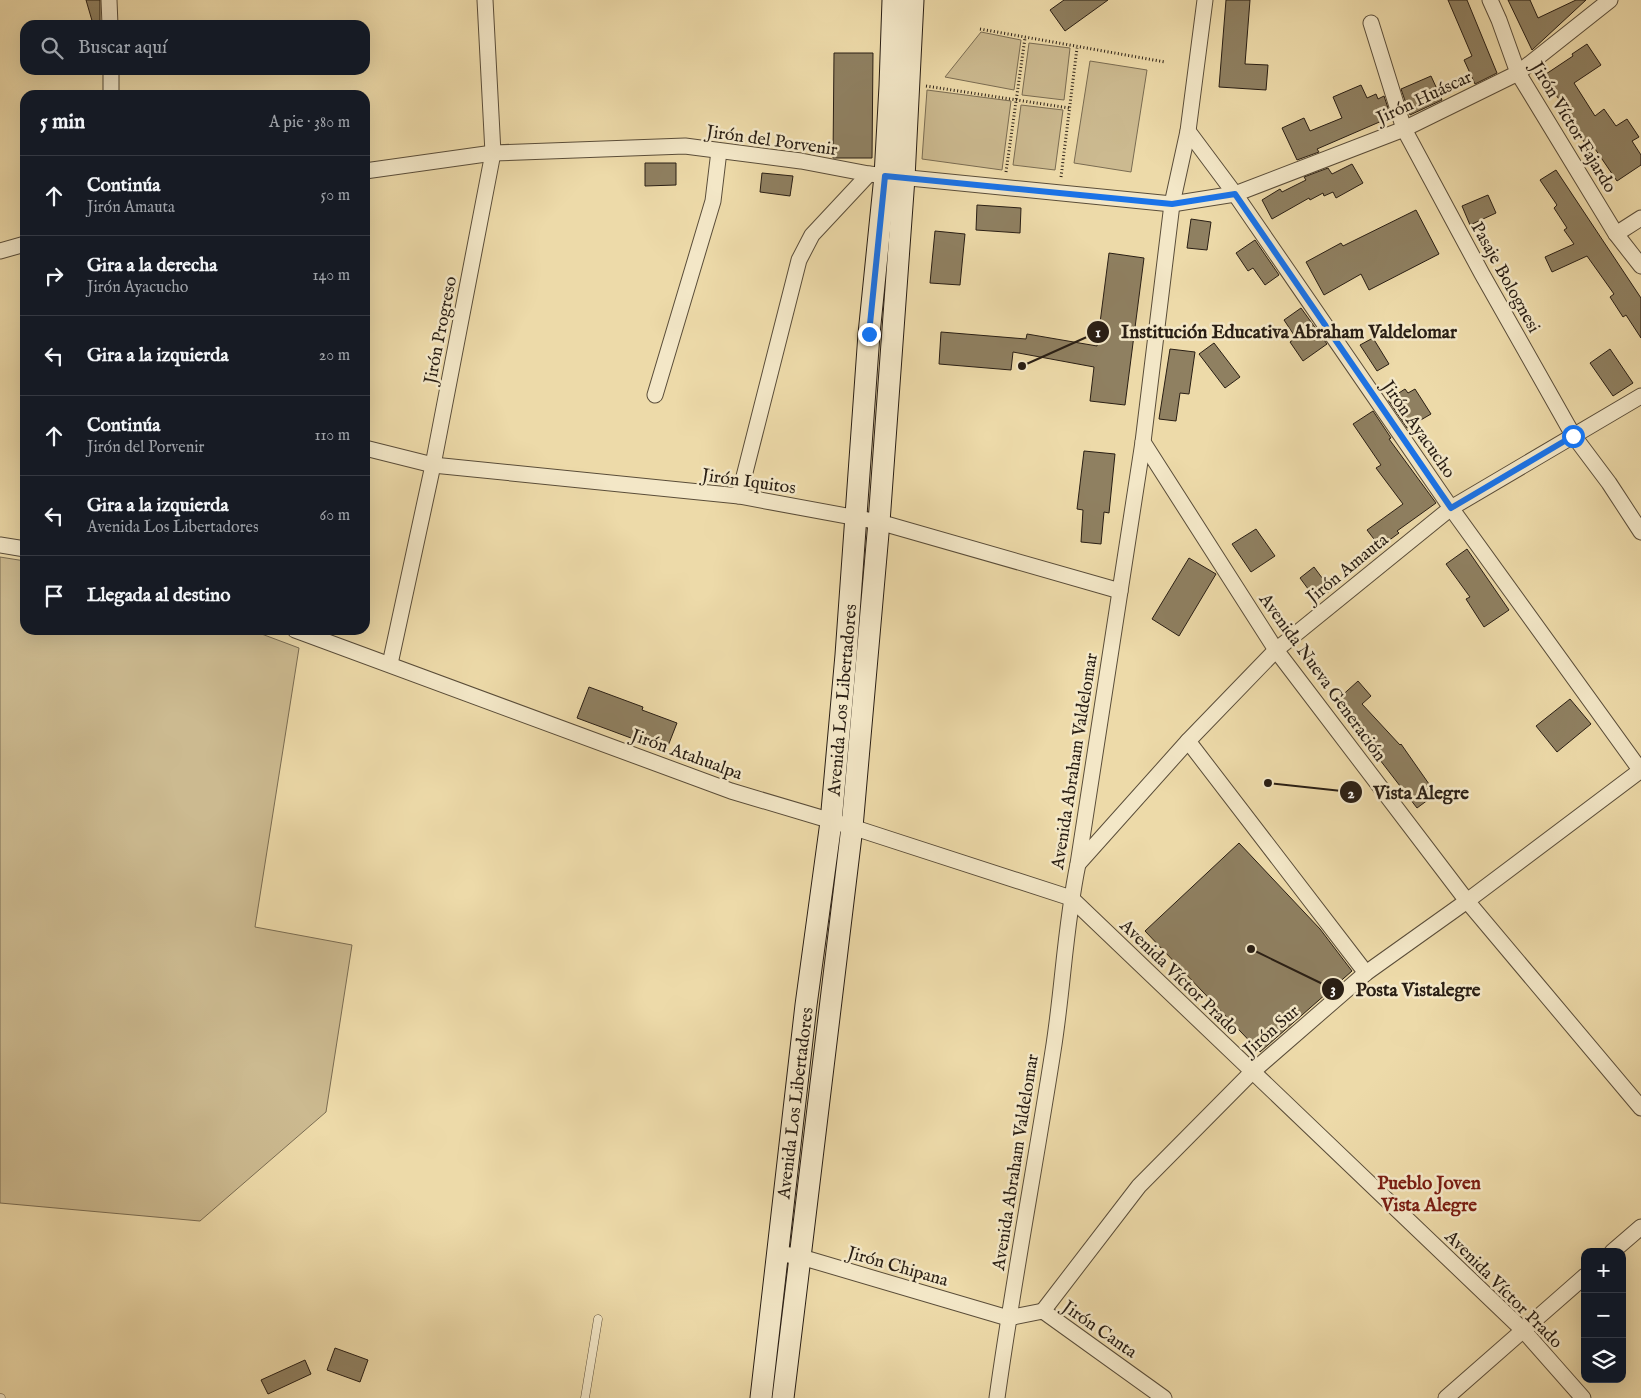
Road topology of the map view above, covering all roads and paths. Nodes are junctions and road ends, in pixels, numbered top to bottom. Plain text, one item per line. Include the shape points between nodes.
1 (110, 0) edge
2 (485, 0) edge
3 (892, 0) edge
4 (913, 0) edge
5 (1205, 0) edge
6 (1490, 0) edge
7 (1610, 0) edge
8 (110, 20) edge
9 (1371, 23) dead end
10 (980, 29) dead end
11 (1025, 38) junction
12 (1077, 48) junction
13 (1165, 62) dead end
14 (1518, 72) junction
15 (110, 75) edge
16 (908, 84) junction
17 (111, 90) edge
18 (1016, 100) junction
19 (1069, 108) junction
20 (1404, 129) junction
21 (1188, 131) junction
22 (719, 151) junction
23 (493, 153) junction
24 (370, 170) edge
25 (886, 176) junction
26 (1004, 188) junction
27 (1059, 192) junction
28 (1235, 194) junction
29 (1172, 204) junction
30 (1641, 218) edge
31 (1616, 234) junction
32 (20, 245) edge
33 (0, 251) edge
34 (1641, 266) edge
35 (655, 396) dead end
36 (1641, 396) edge
37 (1573, 436) junction
38 (1143, 442) junction
39 (370, 449) edge
40 (433, 466) junction
41 (739, 496) junction
42 (1451, 508) junction
43 (856, 518) junction
44 (879, 522) junction
45 (1641, 532) edge
46 (0, 545) edge
47 (20, 548) edge
48 (1120, 591) junction
49 (309, 635) edge
50 (1276, 650) junction
51 (390, 664) junction
52 (1188, 741) junction
53 (1641, 770) edge
54 (831, 822) junction
55 (852, 827) junction
56 (1078, 864) junction
57 (1071, 898) junction
58 (1466, 901) junction
59 (1366, 973) junction
60 (1252, 1072) junction
61 (797, 1086) junction
62 (821, 1090) junction
63 (1641, 1108) edge
64 (790, 1146) junction
65 (814, 1149) junction
66 (1641, 1227) edge
67 (1617, 1248) edge
68 (777, 1253) junction
69 (801, 1257) junction
70 (1581, 1279) edge
71 (1043, 1312) junction
72 (1008, 1318) junction
73 (598, 1319) dead end
74 (1523, 1330) junction
75 (585, 1398) edge
76 (762, 1398) edge
77 (783, 1398) edge
78 (997, 1398) edge
79 (1164, 1398) edge
80 (1446, 1398) edge
81 (1583, 1398) edge

1 - 8 street
2 - 23 street, Jirón Progreso
3 - 25 street, Avenida Los Libertadores
4 - 16 street, Avenida Los Libertadores
5 - 21 street, Avenida Abraham Valdelomar
6 - 14 street, Jirón Víctor Fajardo
7 - 14 street, Jirón Huáscar
9 - 20 street, Pasaje Bolognesi
10 - 11 path
11 - 12 path
11 - 18 path
12 - 13 path
12 - 19 path
14 - 20 street, Jirón Huáscar
14 - 31 street, Jirón Víctor Fajardo
15 - 17 street
16 - 18 path
16 - 25 street, Avenida Los Libertadores
18 - 19 path
18 - 26 path
19 - 27 path
20 - 28 street, Jirón Huáscar
20 - 37 street, Pasaje Bolognesi
21 - 28 street, Jirón Ayacucho
21 - 29 street, Avenida Abraham Valdelomar
22 - 23 street, Jirón del Porvenir via 685,146
22 - 25 street, Jirón del Porvenir
22 - 35 street via 713,201
23 - 24 street, Jirón del Porvenir
23 - 40 street, Jirón Progreso
25 - 26 street, Jirón del Porvenir
25 - 41 street via 812,235 799,260
25 - 43 street, Avenida Los Libertadores via 869,334
25 - 44 street, Avenida Los Libertadores
26 - 27 street, Jirón del Porvenir
27 - 29 street, Jirón del Porvenir
28 - 29 street, Jirón Huáscar
28 - 42 street, Jirón Ayacucho
29 - 38 street, Avenida Abraham Valdelomar
30 - 31 street
31 - 34 street, Jirón Víctor Fajardo
32 - 33 street
36 - 37 street, Jirón Amauta
37 - 42 street, Jirón Amauta
37 - 45 street, Pasaje Bolognesi
38 - 48 street, Avenida Abraham Valdelomar
38 - 50 street, Avenida Nueva Generación
39 - 40 street, Jirón Iquitos
40 - 41 street, Jirón Iquitos
40 - 51 street, Jirón Progreso
41 - 43 street, Jirón Iquitos
42 - 50 street, Jirón Amauta
42 - 53 street, Jirón Ayacucho
43 - 44 street, Jirón Iquitos
43 - 54 street, Avenida Los Libertadores
44 - 48 street, Jirón Iquitos
44 - 55 street, Avenida Los Libertadores
46 - 47 street
48 - 56 street, Avenida Abraham Valdelomar
49 - 51 street, Jirón Atahualpa
50 - 52 street, Jirón Amauta
50 - 58 street, Avenida Nueva Generación
51 - 54 street, Jirón Atahualpa via 730,791
52 - 56 street, Jirón Amauta
52 - 59 street
53 - 58 street, Jirón Sur
54 - 55 street, Jirón Atahualpa
54 - 61 street, Avenida Los Libertadores
55 - 57 street, Jirón Atahualpa
55 - 62 street, Avenida Los Libertadores
56 - 57 street, Avenida Abraham Valdelomar
57 - 60 street, Avenida Víctor Prado
57 - 72 street, Avenida Abraham Valdelomar via 1053,1049
58 - 59 street, Jirón Sur
58 - 63 street, Avenida Nueva Generación
59 - 60 street, Jirón Sur
60 - 71 street, Jirón Sur via 1139,1186
60 - 74 street, Avenida Víctor Prado
61 - 62 street
61 - 64 street, Avenida Los Libertadores
62 - 65 street, Avenida Los Libertadores
64 - 65 street
64 - 68 street, Avenida Los Libertadores
65 - 69 street, Avenida Los Libertadores
66 - 67 street
68 - 69 street, Jirón Chipana
68 - 76 street, Avenida Los Libertadores
69 - 72 street, Jirón Chipana
69 - 77 street, Avenida Los Libertadores
70 - 74 street
71 - 72 street, Jirón Canta
71 - 79 street, Jirón Canta
72 - 78 street, Avenida Abraham Valdelomar
73 - 75 lane
74 - 80 street
74 - 81 street, Avenida Víctor Prado

